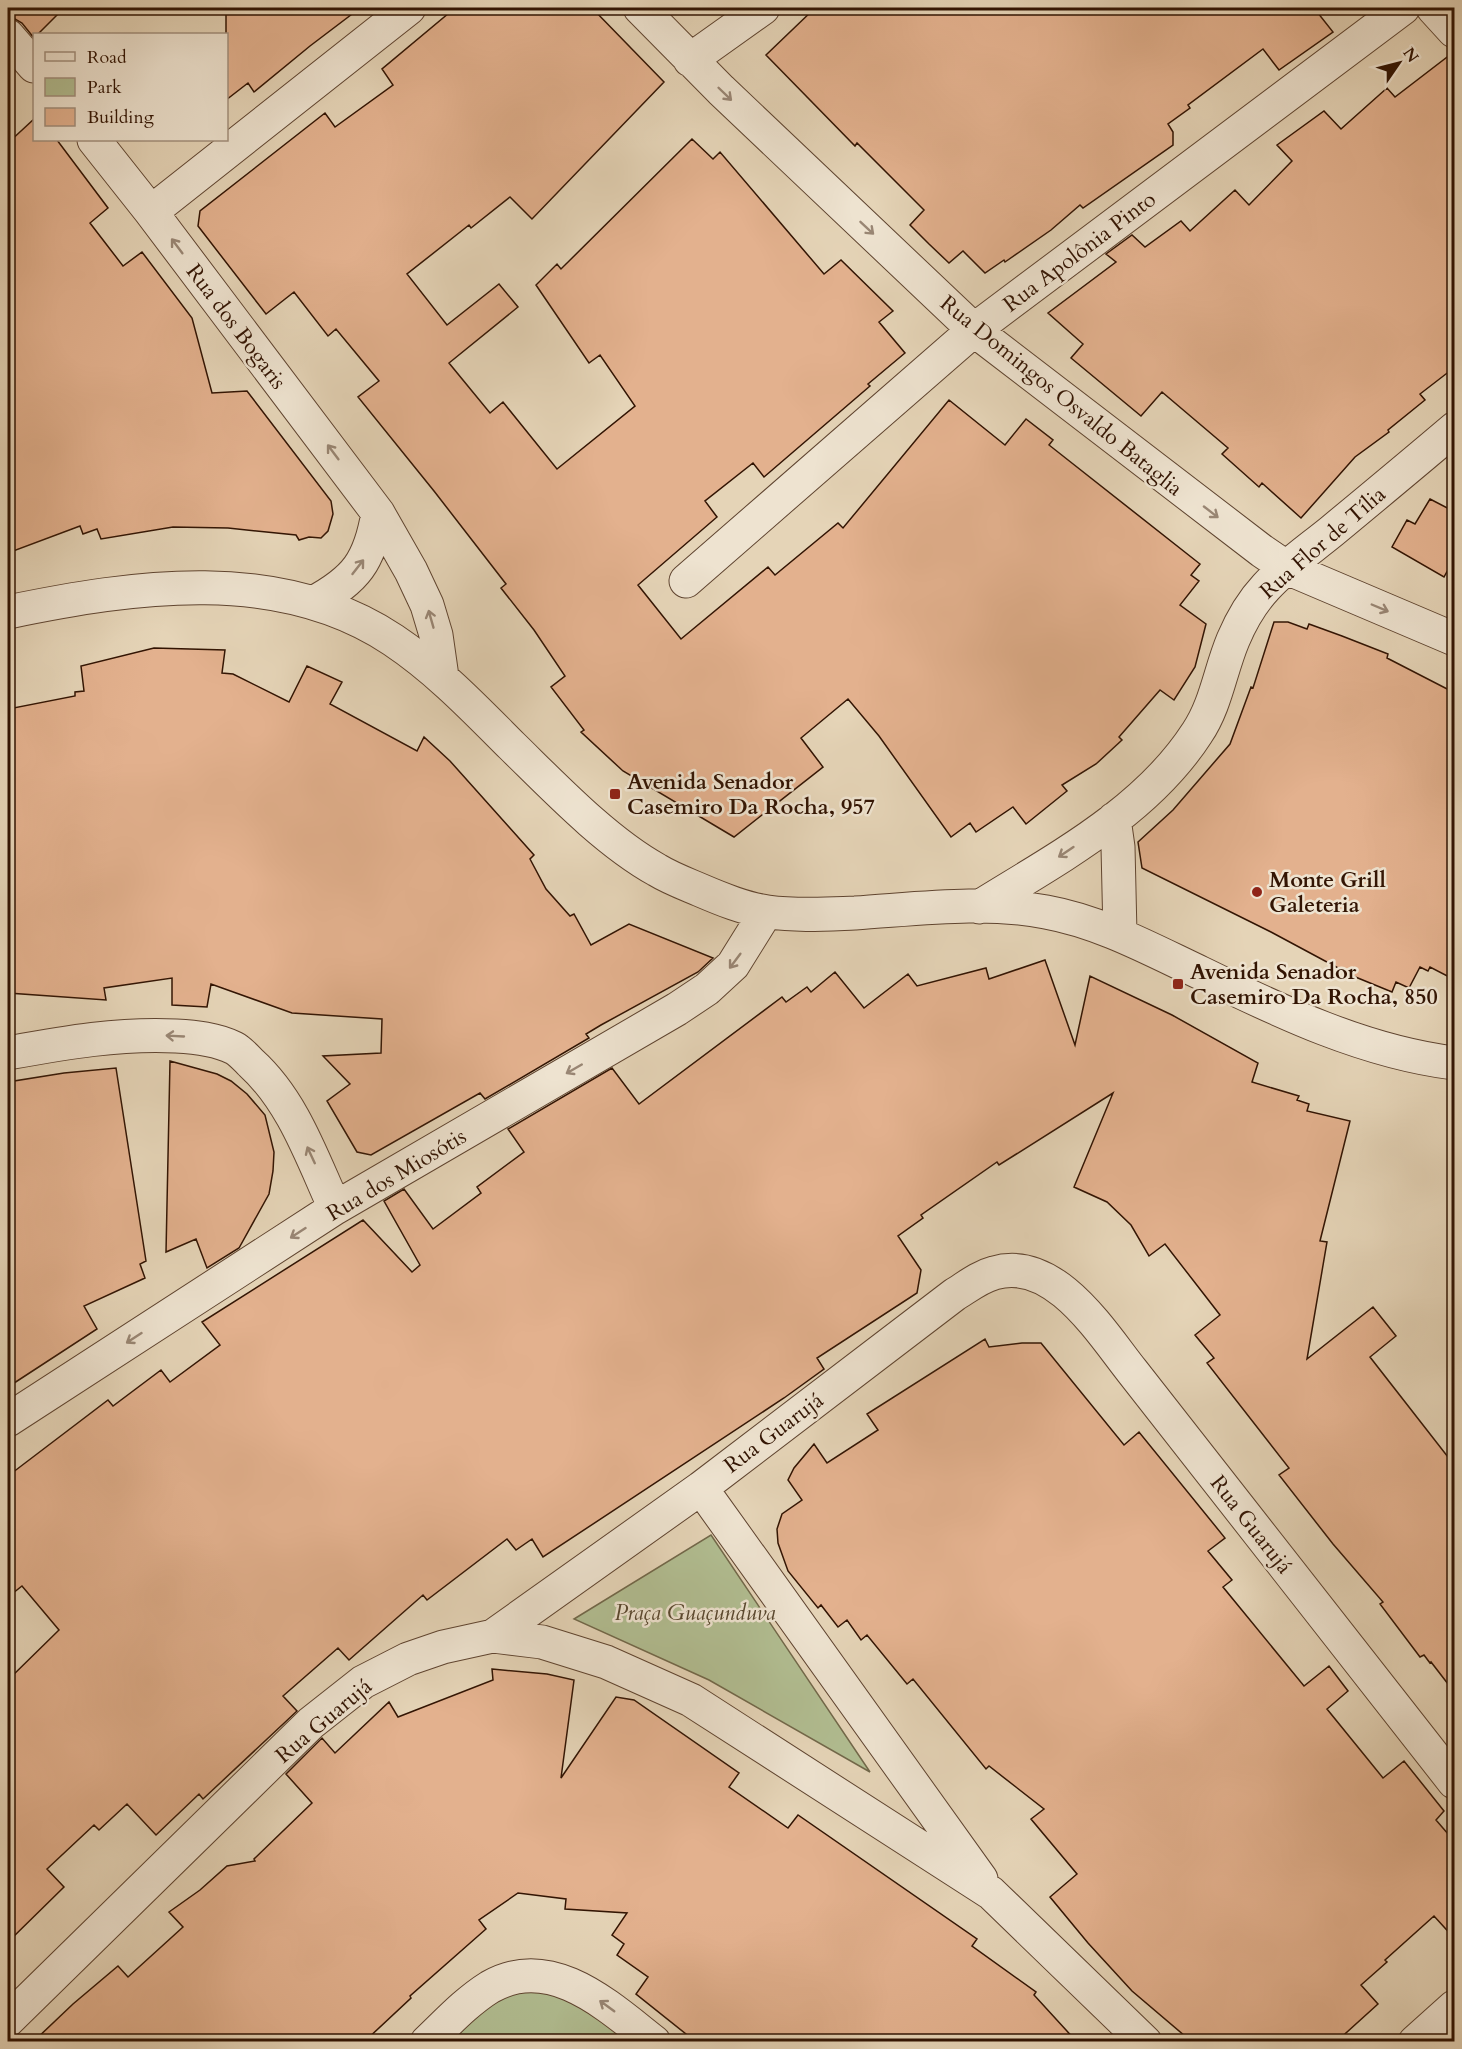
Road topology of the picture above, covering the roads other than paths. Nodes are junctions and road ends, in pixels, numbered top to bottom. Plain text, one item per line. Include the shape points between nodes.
1 (409, 8) edge
2 (640, 8) edge
3 (763, 8) edge
4 (1403, 8) edge
5 (1433, 8) edge
6 (1455, 32) edge
7 (8, 36) edge
8 (690, 60) junction
9 (33, 65) edge
10 (95, 141) edge
11 (152, 212) junction
12 (974, 330) junction
13 (1455, 429) edge
14 (378, 513) junction
15 (1287, 568) junction
16 (686, 581) dead end
17 (313, 603) junction
18 (8, 612) edge
19 (1455, 639) edge
20 (441, 677) junction
21 (1114, 819) junction
22 (979, 907) junction
23 (766, 912) junction
24 (1120, 934) junction
25 (8, 1053) edge
26 (1455, 1063) edge
27 (335, 1208) junction
28 (8, 1420) edge
29 (701, 1488) junction
30 (493, 1636) junction
31 (1455, 1782) edge
32 (991, 1893) junction
33 (1455, 2007) edge
34 (8, 2020) edge
35 (427, 2042) edge
36 (654, 2042) edge
37 (1145, 2042) edge
38 (1415, 2042) edge

1 - 11 street
2 - 8 street, Rua Domingos Osvaldo Bataglia
3 - 8 street
4 - 12 street, Rua Apolônia Pinto
5 - 6 street
7 - 9 street
8 -> 12 street, Rua Domingos Osvaldo Bataglia
10 - 11 street, Rua dos Bogaris
14 -> 11 street, Rua dos Bogaris
12 -> 15 street, Rua Domingos Osvaldo Bataglia
12 - 16 street, Rua Apolônia Pinto
13 - 15 street, Rua Flor de Tília
17 -> 14 street via 336,590 362,565
20 -> 14 street, Rua dos Bogaris via 436,635 427,605
15 -> 19 street, Rua Domingos Osvaldo Bataglia
15 - 21 street, Rua Flor de Tília via 1268,585 1242,621 1212,706 1198,733 1175,764
17 - 18 street via 250,590 202,586 137,590
17 - 20 street via 394,640
20 - 23 street via 567,800 620,845 656,870
21 -> 22 street, Rua Flor de Tília
21 - 24 street
22 - 23 street via 838,914
22 - 24 street via 1046,912
23 -> 27 street, Rua dos Miosótis via 733,965 707,989
24 - 26 street via 1232,988 1375,1047
27 -> 25 street via 276,1089 234,1048 201,1037 149,1035 92,1039
27 -> 28 street, Rua dos Miosótis
29 - 30 street, Rua Guarujá
29 - 31 street, Rua Guarujá via 954,1295 996,1272 1024,1270 1060,1288 1081,1308
29 - 32 street
30 - 32 street via 542,1642 606,1662 692,1700
30 - 34 street, Rua Guarujá via 408,1659 363,1682 339,1701
32 - 37 street
33 - 38 street
36 -> 35 street via 603,2002 558,1978 516,1977 491,1987 463,2007

